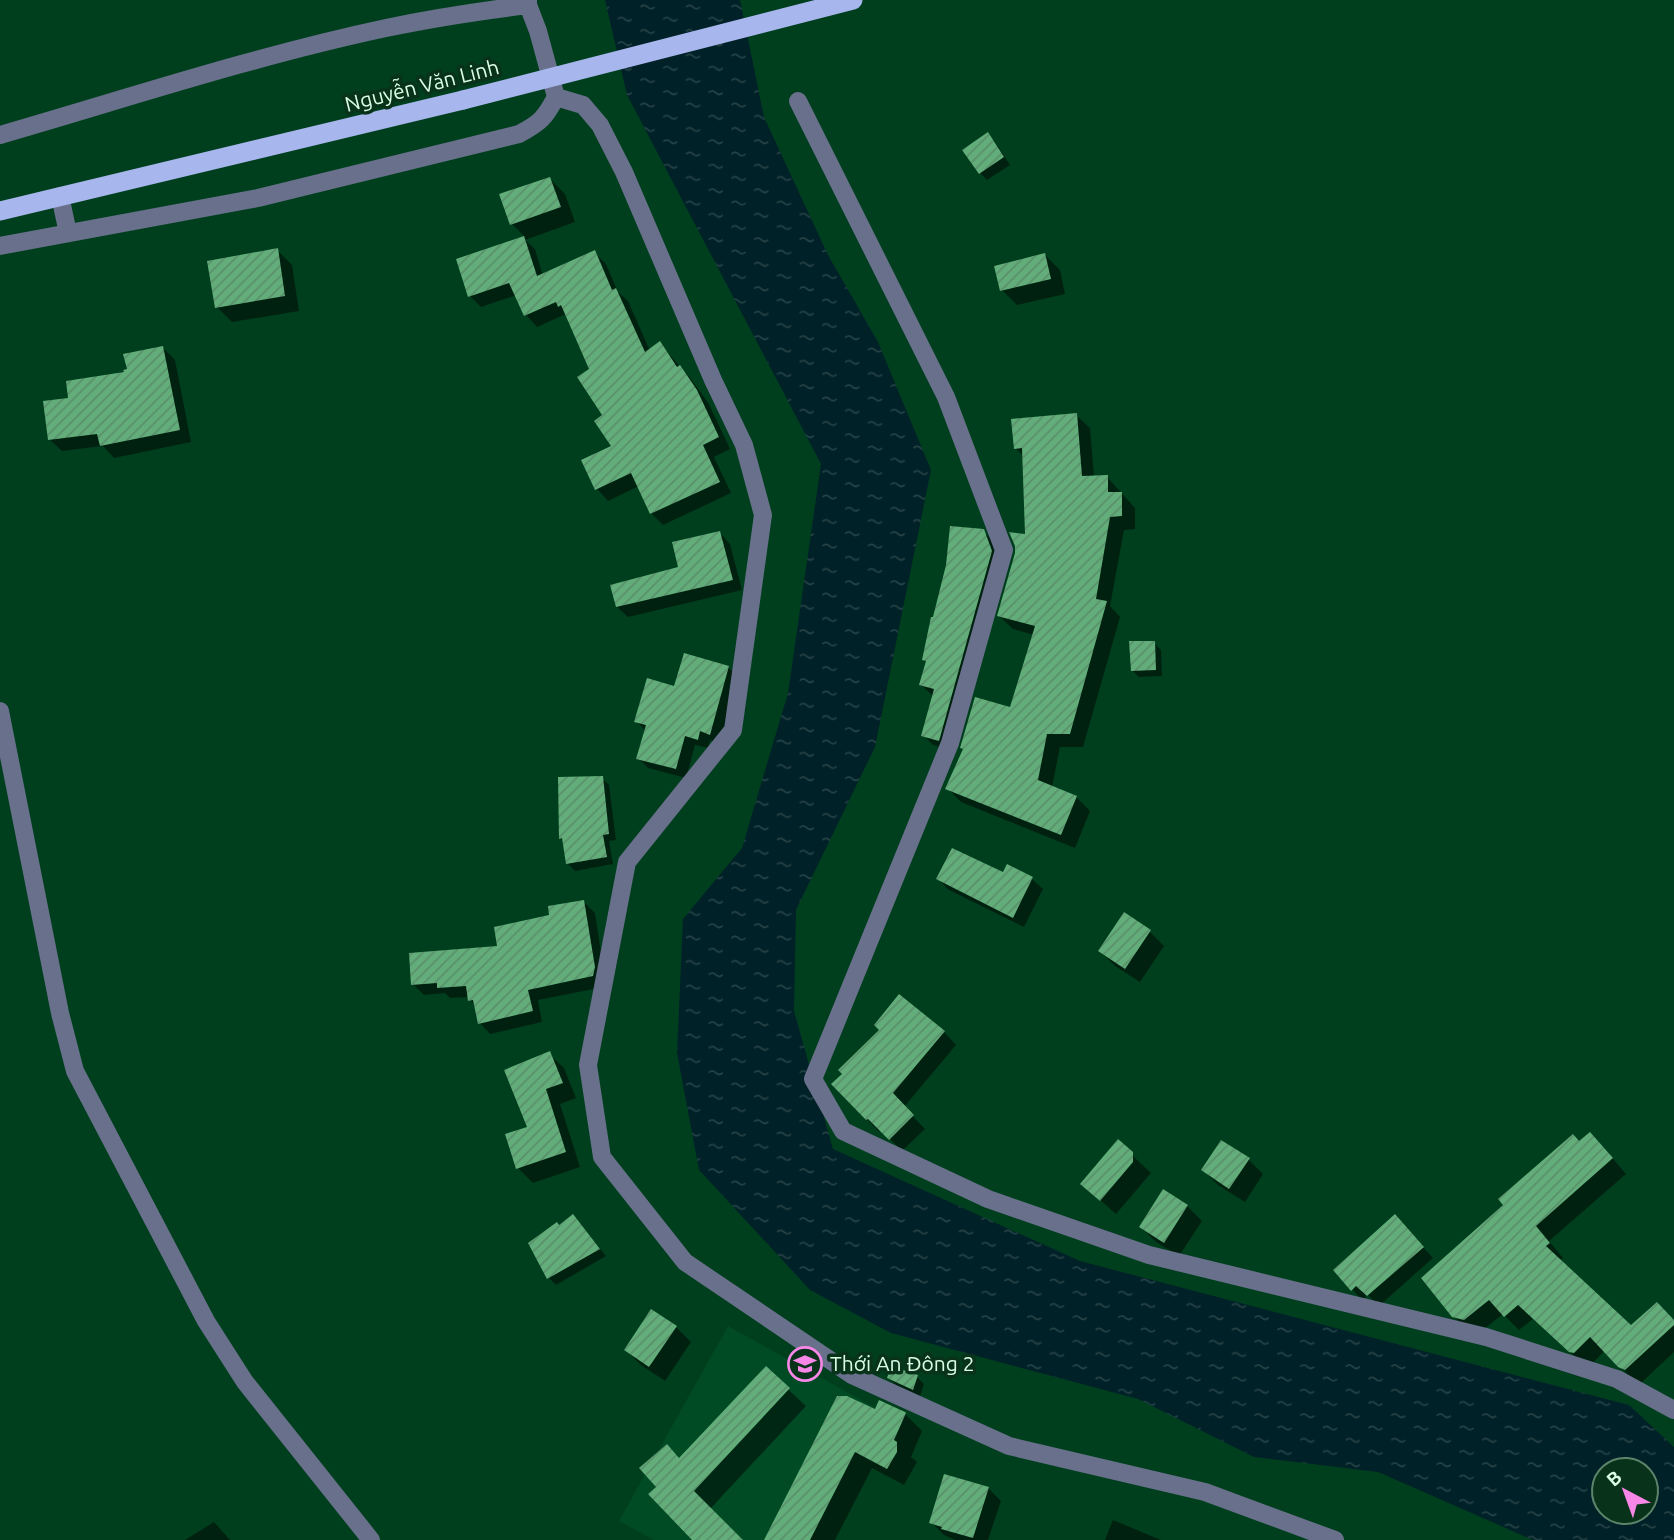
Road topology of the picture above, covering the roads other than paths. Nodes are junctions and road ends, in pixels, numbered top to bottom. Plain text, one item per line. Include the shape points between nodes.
1 (853, 0) edge
2 (528, 2) edge
3 (556, 97) junction
4 (798, 101) dead end
5 (0, 135) edge
6 (60, 197) junction
7 (0, 211) edge
8 (68, 233) junction
9 (0, 246) edge
10 (0, 711) edge
11 (1674, 1410) edge
12 (371, 1540) edge
13 (1335, 1540) edge

1 - 6 highway, Nguyễn Văn Linh, bridge
2 - 3 street
2 - 5 street via 386,28 243,62
3 - 8 street via 547,115 519,134 258,198
3 - 13 street via 583,105 600,125 624,173 744,445 763,515 733,730 627,862 588,1065 601,1157 685,1262 852,1375 1009,1446 1205,1492
4 - 11 street via 946,397 1004,550 950,743 813,1079 842,1131 988,1199 1150,1255 1486,1337 1617,1380
6 - 7 highway, Nguyễn Văn Linh
6 - 8 street
8 - 9 street
10 - 12 street via 75,1071 206,1321 246,1382

